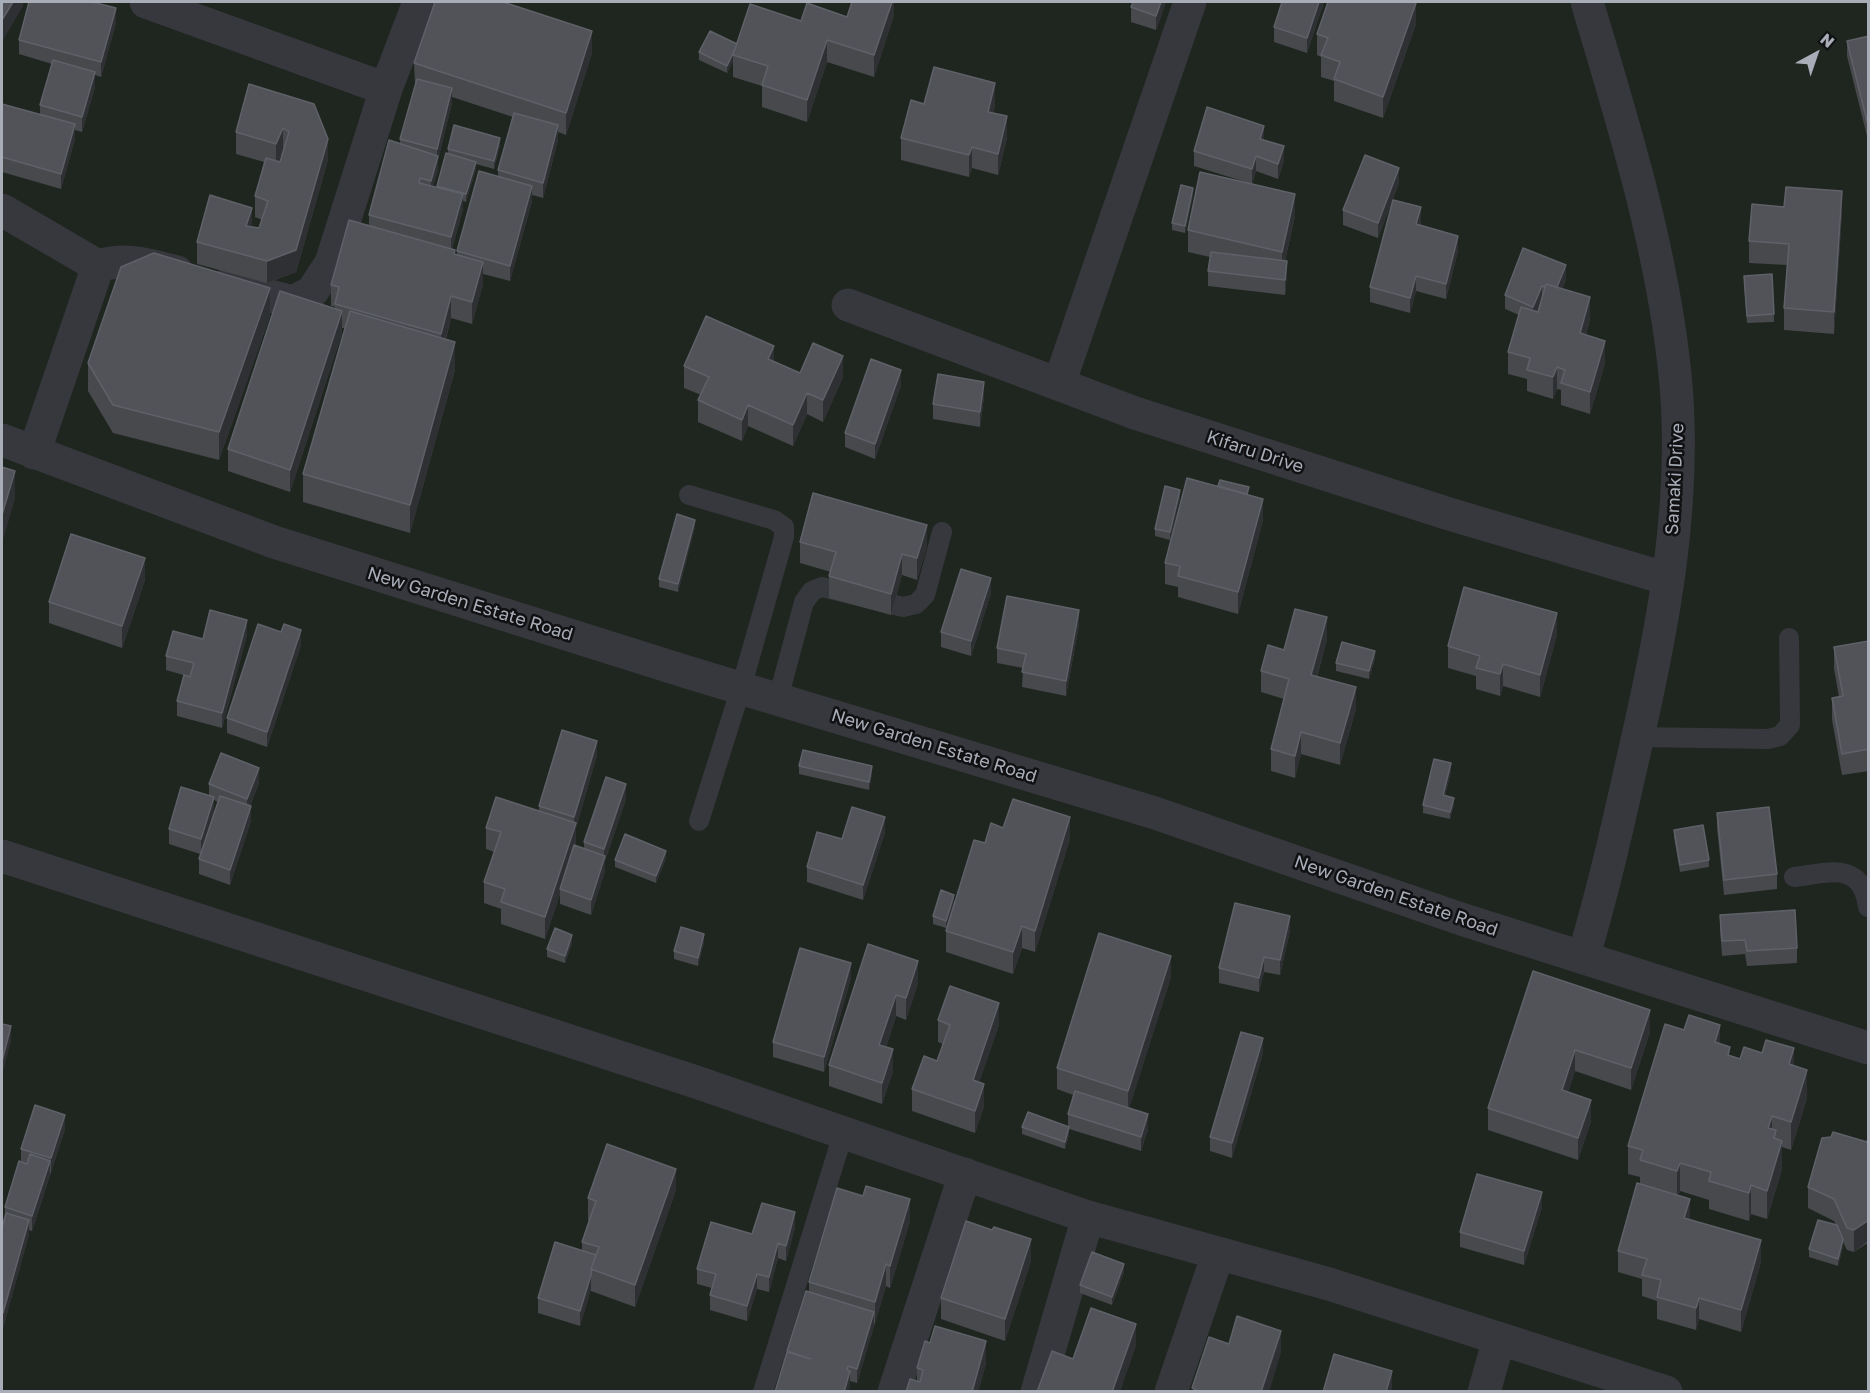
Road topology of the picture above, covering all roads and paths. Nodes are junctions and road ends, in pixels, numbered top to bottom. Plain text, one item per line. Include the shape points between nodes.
1 (146, 2) edge
2 (419, 2) edge
3 (1190, 2) edge
4 (1587, 2) edge
5 (386, 89) junction
6 (2, 210) edge
7 (98, 266) junction
8 (848, 305) dead end
9 (1059, 384) junction
10 (2, 440) edge
11 (34, 453) junction
12 (689, 495) dead end
13 (942, 532) dead end
14 (1668, 579) junction
15 (1790, 638) dead end
16 (741, 688) junction
17 (778, 699) junction
18 (1638, 737) junction
19 (699, 821) dead end
20 (2, 856) edge
21 (1794, 877) dead end
22 (1869, 907) edge
23 (1583, 958) junction
24 (1869, 1048) edge
25 (844, 1131) junction
26 (965, 1174) junction
27 (1088, 1217) junction
28 (1218, 1254) junction
29 (1499, 1339) junction
30 (763, 1392) edge
31 (894, 1392) edge
32 (1037, 1392) edge
33 (1171, 1392) edge
34 (1484, 1392) edge
35 (1666, 1392) edge

1 - 5 street
2 - 5 street
3 - 9 street
4 - 14 street, Samaki Drive via 1640,189 1671,345 1678,481
5 - 7 street via 331,263 312,292 294,302 138,262 115,261
6 - 7 street
7 - 11 street
8 - 9 street, Kifaru Drive
9 - 14 street, Kifaru Drive via 1135,413 1446,513
10 - 11 street, New Garden Estate Road
11 - 16 street, New Garden Estate Road via 274,542
12 - 16 lane via 784,526
13 - 17 lane via 925,595 915,604 903,607 822,587 812,591 804,602
14 - 18 street, Samaki Drive
15 - 18 lane via 1790,725 1780,736
16 - 17 street, New Garden Estate Road
16 - 19 lane
17 - 23 street, New Garden Estate Road via 1155,813
18 - 23 street, Samaki Drive
20 - 25 street
21 - 22 lane via 1840,871 1851,875 1860,881
23 - 24 street, New Garden Estate Road
25 - 26 street
25 - 30 lane
26 - 27 street
26 - 31 street
27 - 28 street
27 - 32 street
28 - 29 street via 1329,1284
28 - 33 street
29 - 34 street
29 - 35 street

